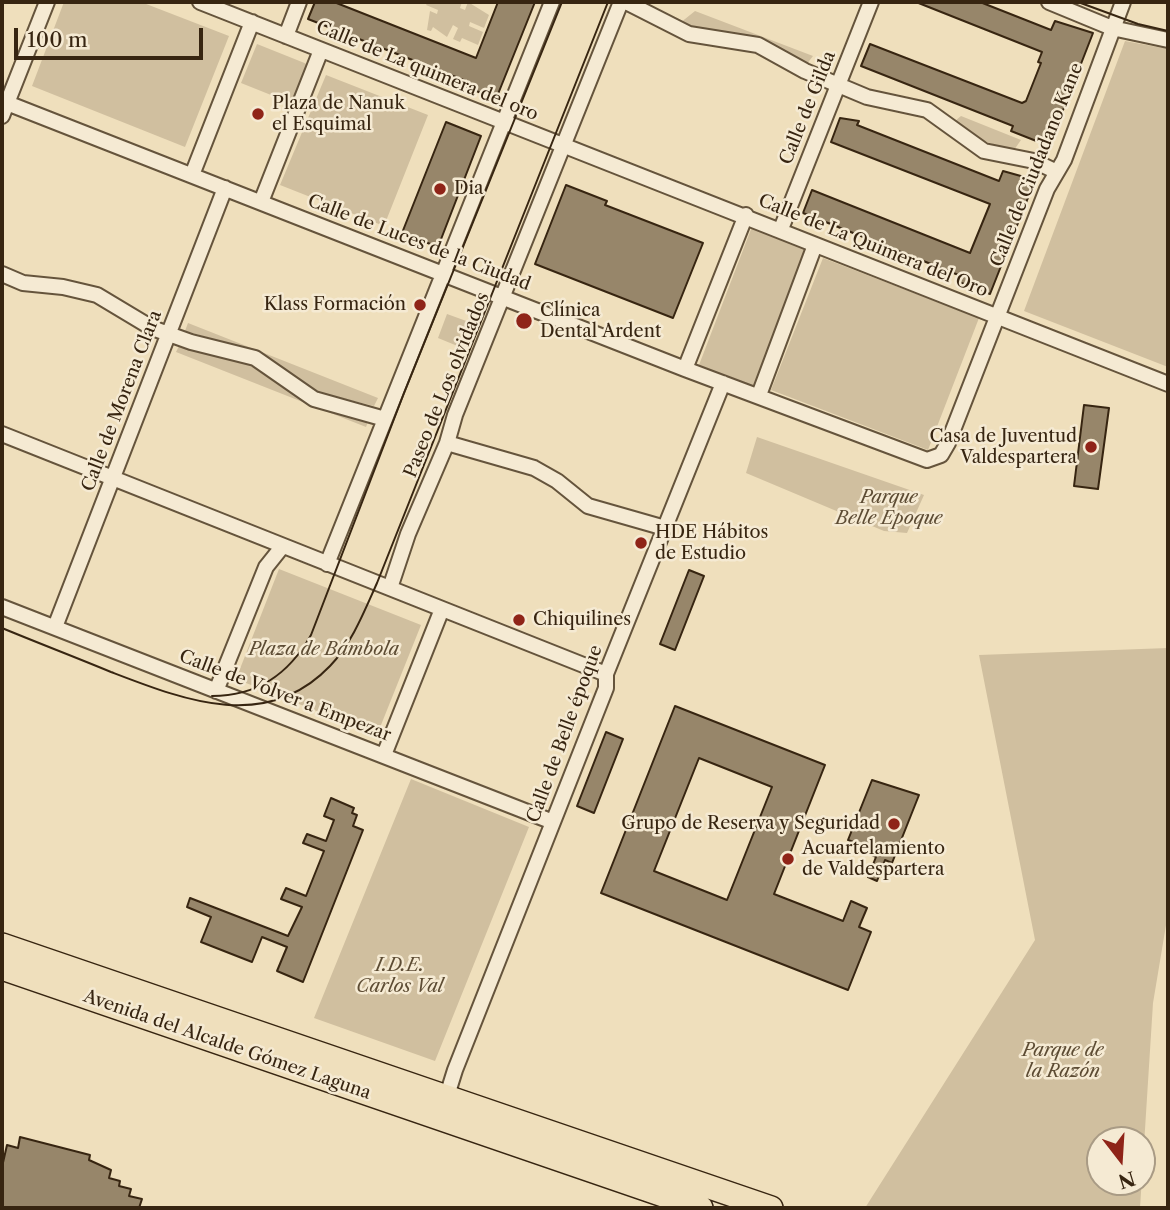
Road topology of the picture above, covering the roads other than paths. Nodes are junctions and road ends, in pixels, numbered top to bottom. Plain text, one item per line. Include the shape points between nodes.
1 (47, 2) edge
2 (200, 2) edge
3 (299, 2) edge
4 (552, 2) edge
5 (623, 2) edge
6 (871, 2) edge
7 (1049, 2) edge
8 (1123, 2) edge
9 (252, 22) junction
10 (1112, 28) junction
11 (286, 36) junction
12 (1168, 40) edge
13 (321, 50) junction
14 (838, 84) junction
15 (4, 110) edge
16 (503, 123) junction
17 (563, 145) junction
18 (1056, 172) junction
19 (192, 175) junction
20 (225, 188) junction
21 (261, 202) junction
22 (746, 215) junction
23 (781, 229) junction
24 (815, 245) junction
25 (444, 273) junction
26 (2, 274) edge
27 (503, 296) junction
28 (997, 317) junction
29 (168, 334) junction
30 (685, 369) junction
31 (723, 383) junction
32 (1168, 384) edge
33 (759, 395) junction
34 (385, 419) junction
35 (2, 434) edge
36 (447, 443) junction
37 (936, 457) joint
38 (113, 478) junction
39 (665, 528) junction
40 (282, 547) junction
41 (327, 564) junction
42 (390, 588) junction
43 (2, 607) edge
44 (442, 609) junction
45 (55, 628) junction
46 (607, 674) junction
47 (216, 691) junction
48 (384, 755) junction
49 (553, 822) junction
50 (2, 945) edge
51 (2, 968) edge
52 (444, 1098) junction
53 (452, 1122) junction
54 (701, 1208) edge
55 (771, 1208) edge

1 - 15 street
2 - 9 street, Calle de La quimera del oro
3 - 11 street
4 - 16 street
5 - 14 street via 689,34 758,45
5 - 17 street, Paseo de Los olvidados
6 - 14 street, Calle de Gilda
7 - 10 street
8 - 10 street, Calle de Ciudadano Kane
9 - 11 street, Calle de La quimera del oro
9 - 19 street
10 - 12 street
10 - 18 street, Calle de Ciudadano Kane
11 - 13 street, Calle de La quimera del oro
13 - 16 street, Calle de La quimera del oro
13 - 21 street
14 - 18 street via 867,97 927,110 985,151 1034,161
14 - 23 street, Calle de Gilda
15 - 19 street, Calle de Luces de la Ciudad
16 - 17 street, Calle de La quimera del oro
16 - 25 street
17 - 22 street, Calle de La Quimera del Oro
17 - 27 street, Paseo de Los olvidados
18 - 28 street, Calle de Ciudadano Kane
19 - 20 street, Calle de Luces de la Ciudad
20 - 21 street, Calle de Luces de la Ciudad
20 - 29 street, Calle de Morena Clara
21 - 25 street, Calle de Luces de la Ciudad
22 - 23 street, Calle de La Quimera del Oro
22 - 30 street
23 - 24 street, Calle de La Quimera del Oro
24 - 28 street, Calle de La Quimera del Oro
24 - 33 street
25 - 27 street, Calle de Luces de la Ciudad
25 - 34 street
26 - 29 street via 89,293
27 - 30 street, Calle de Luces de la Ciudad
27 - 36 street, Paseo de Los olvidados
28 - 32 street, Calle de La Quimera del Oro
28 - 37 street, Calle de Ciudadano Kane via 948,443
29 - 34 street via 255,358 314,399
29 - 38 street, Calle de Morena Clara
30 - 31 street, Calle de Luces de la Ciudad
31 - 33 street, Calle de Luces de la Ciudad
31 - 39 street, Calle de Belle époque
33 - 37 street, Calle de Luces de la Ciudad via 919,458
34 - 41 street
35 - 38 street
36 - 39 street via 534,468 595,509
36 - 42 street, Paseo de Los olvidados via 416,512
38 - 40 street
38 - 45 street, Calle de Morena Clara
39 - 46 street, Calle de Belle époque
40 - 41 street
40 - 47 street via 266,567
41 - 42 street
42 - 44 street
43 - 45 street, Calle de Volver a Empezar
44 - 46 street
44 - 48 street
45 - 47 street, Calle de Volver a Empezar
46 - 49 street, Calle de Belle époque via 606,688
47 - 48 street, Calle de Volver a Empezar
48 - 49 street, Calle de Volver a Empezar
49 - 52 street, Calle de Belle époque
50 - 52 main road, Avenida del Alcalde Gómez Laguna
51 - 53 main road, Avenida del Alcalde Gómez Laguna
52 - 53 street
52 - 55 main road, Avenida del Alcalde Gómez Laguna
53 - 54 main road, Avenida del Alcalde Gómez Laguna

